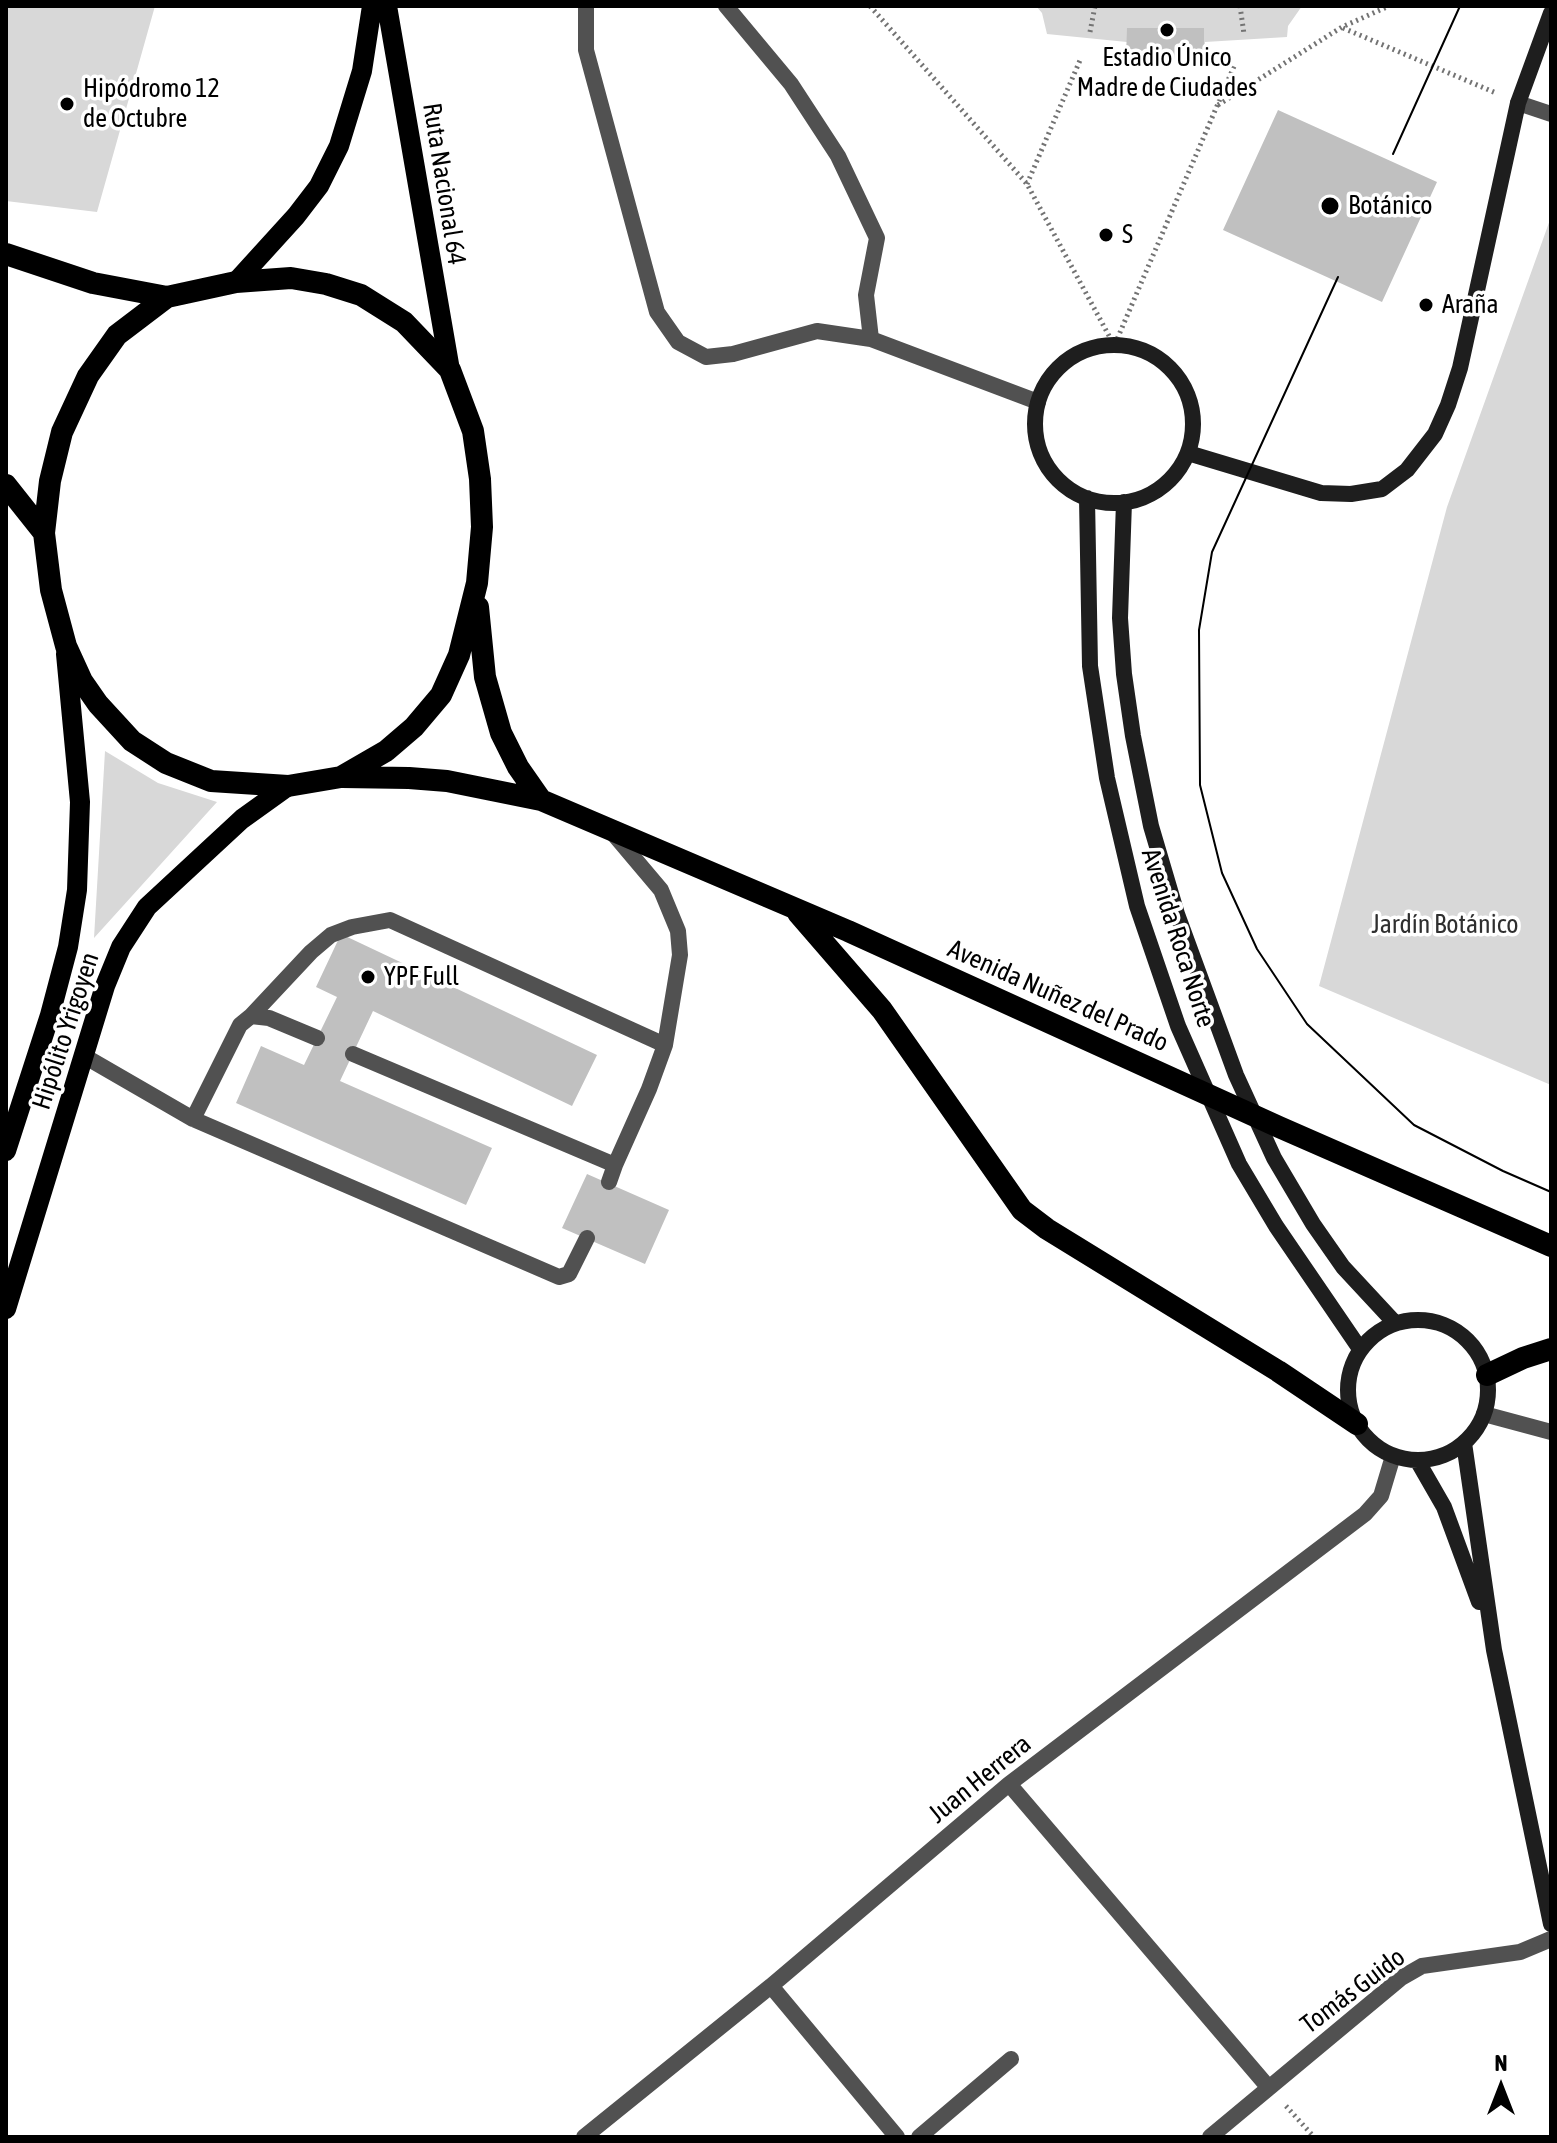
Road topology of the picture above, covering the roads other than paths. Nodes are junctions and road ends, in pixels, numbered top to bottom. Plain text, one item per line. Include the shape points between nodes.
1 (372, 6) edge
2 (387, 6) edge
3 (586, 6) edge
4 (726, 6) edge
5 (1551, 13) edge
6 (1518, 103) junction
7 (1551, 114) edge
8 (6, 254) edge
9 (236, 282) junction
10 (167, 297) junction
11 (871, 339) junction
12 (450, 370) junction
13 (1038, 402) junction
14 (1188, 453) junction
15 (6, 485) edge
16 (1087, 498) junction
17 (1124, 502) junction
18 (44, 533) junction
19 (477, 583) junction
20 (66, 646) junction
21 (341, 777) junction
22 (288, 786) junction
23 (541, 800) junction
24 (607, 827) junction
25 (794, 909) junction
26 (251, 1016) junction
27 (317, 1038) dead end
28 (665, 1045) junction
29 (353, 1054) dead end
30 (84, 1056) junction
31 (193, 1119) junction
32 (6, 1151) edge
33 (615, 1165) junction
34 (609, 1182) dead end
35 (587, 1238) dead end
36 (1551, 1246) edge
37 (6, 1309) edge
38 (1395, 1323) junction
39 (1360, 1349) junction
40 (1551, 1349) edge
41 (1487, 1375) junction
42 (1484, 1414) junction
43 (1357, 1424) junction
44 (1551, 1432) edge
45 (1464, 1443) junction
46 (1393, 1456) junction
47 (1417, 1460) junction
48 (1494, 1650) junction
49 (1009, 1784) junction
50 (1551, 1924) edge
51 (1551, 1939) edge
52 (771, 1986) junction
53 (1011, 2059) dead end
54 (1269, 2088) junction
55 (584, 2137) edge
56 (897, 2137) edge
57 (919, 2137) edge
58 (1210, 2137) edge

1 - 9 main road via 362,71 339,146 319,186
2 - 12 main road, Ruta Nacional 64
3 - 11 street via 586,50 657,312 678,342 706,357 817,331
4 - 11 street via 791,84 838,156 877,238 866,295
5 - 6 main road
6 - 7 street
6 - 14 main road via 1460,368 1435,434 1407,470 1382,489 1321,493
8 - 10 highway via 93,283
9 - 10 highway
9 - 12 highway via 291,278 361,295 404,322
10 - 18 highway via 117,335 88,376 62,432
11 - 13 street
12 - 19 highway via 473,431 480,479
13 - 14 main road via 1066,361 1089,349 1140,349 1180,379 1191,402 1194,427
13 - 16 main road via 1035,426 1049,469
14 - 17 main road via 1163,486
15 - 18 highway
16 - 17 main road
16 - 39 main road, Avenida Roca Norte via 1090,666 1107,778 1137,906 1178,1026 1239,1164
17 - 38 main road, Avenida Roca Norte via 1124,674 1151,826 1177,914 1236,1075 1274,1158 1343,1267
18 - 20 highway via 51,590
19 - 21 highway via 459,655 441,695 386,751
19 - 23 highway via 485,677 501,733
20 - 22 highway via 98,704 132,741 166,763 211,781
20 - 32 main road, Hipólito Yrigoyen via 80,802 77,890 50,1015
21 - 22 highway
21 - 23 highway, Avenida Nuñez del Prado via 447,781
22 - 30 main road, Hipólito Yrigoyen via 242,819 147,907 121,947
23 - 24 highway, Avenida Nuñez del Prado
24 - 25 highway, Avenida Nuñez del Prado
24 - 28 street via 661,890 678,931 680,955
25 - 36 highway, Avenida Nuñez del Prado
25 - 43 highway via 882,1010 1022,1210
26 - 27 street
26 - 28 street via 331,935 390,920
26 - 31 street via 240,1025
28 - 33 street
29 - 33 street
30 - 31 street
30 - 37 main road, Hipólito Yrigoyen
31 - 35 street via 559,1277 569,1274
33 - 34 street
38 - 39 main road
38 - 41 main road via 1442,1324 1463,1335
39 - 43 main road via 1348,1387
40 - 41 highway
41 - 42 main road
42 - 44 street
42 - 45 main road
43 - 46 main road via 1372,1443
45 - 47 main road via 1435,1458
45 - 48 main road
46 - 47 main road
46 - 49 street, Juan Herrera via 1381,1496 1365,1514
47 - 48 main road via 1463,1553
48 - 50 main road
49 - 52 street, Juan Herrera
49 - 54 street
51 - 54 street, Tomás Guido via 1520,1952 1422,1966
52 - 55 street, Juan Herrera
52 - 56 street
53 - 57 street
54 - 58 street, Tomás Guido

